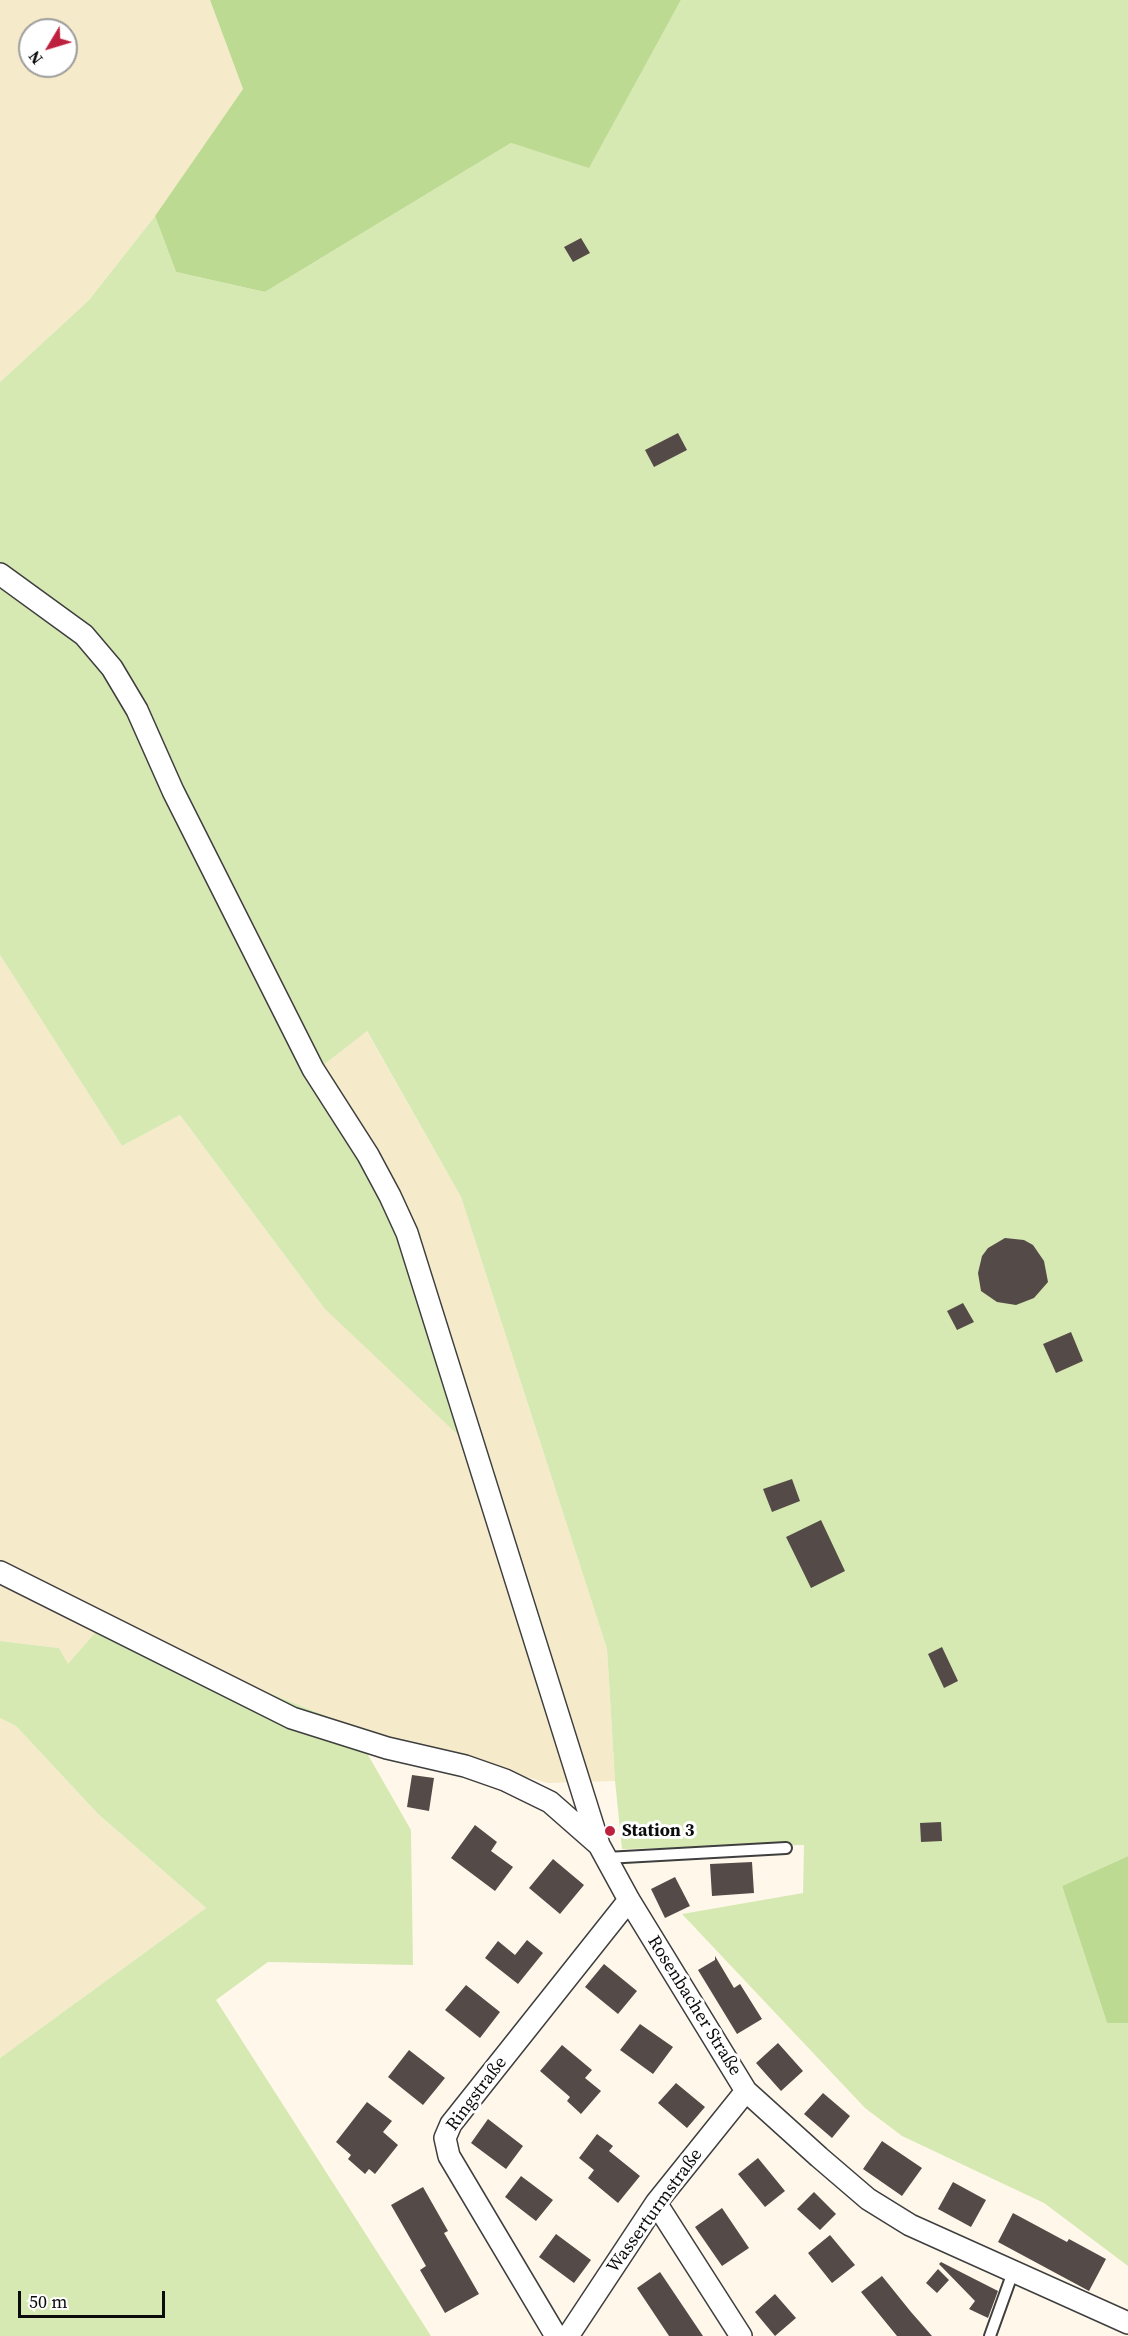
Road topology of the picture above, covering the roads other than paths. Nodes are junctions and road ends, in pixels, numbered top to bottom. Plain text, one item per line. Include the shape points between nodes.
1 (0, 574) edge
2 (0, 1572) edge
3 (576, 1776) junction
4 (550, 1802) junction
5 (786, 1848) dead end
6 (602, 1852) junction
7 (629, 1900) junction
8 (746, 2091) junction
9 (656, 2203) junction
10 (1013, 2272) junction
11 (1128, 2323) edge
12 (556, 2336) edge
13 (568, 2336) edge
14 (741, 2336) edge
15 (990, 2336) edge

1 - 3 street via 84,634 112,668 137,710 173,791 313,1069 390,1196 407,1233
2 - 4 street, Rosenbacher Straße via 292,1718 387,1748 465,1766
3 - 4 street
3 - 6 street
4 - 6 street, Rosenbacher Straße
5 - 6 lane
6 - 7 street, Rosenbacher Straße
7 - 8 street, Rosenbacher Straße
7 - 12 street, Ringstraße via 451,2124 445,2138 449,2156
8 - 9 street, Wasserturmstraße
8 - 10 street, Rosenbacher Straße via 868,2199 910,2225
9 - 13 street, Wasserturmstraße
9 - 14 street
10 - 11 street, Rosenbacher Straße
10 - 15 lane

